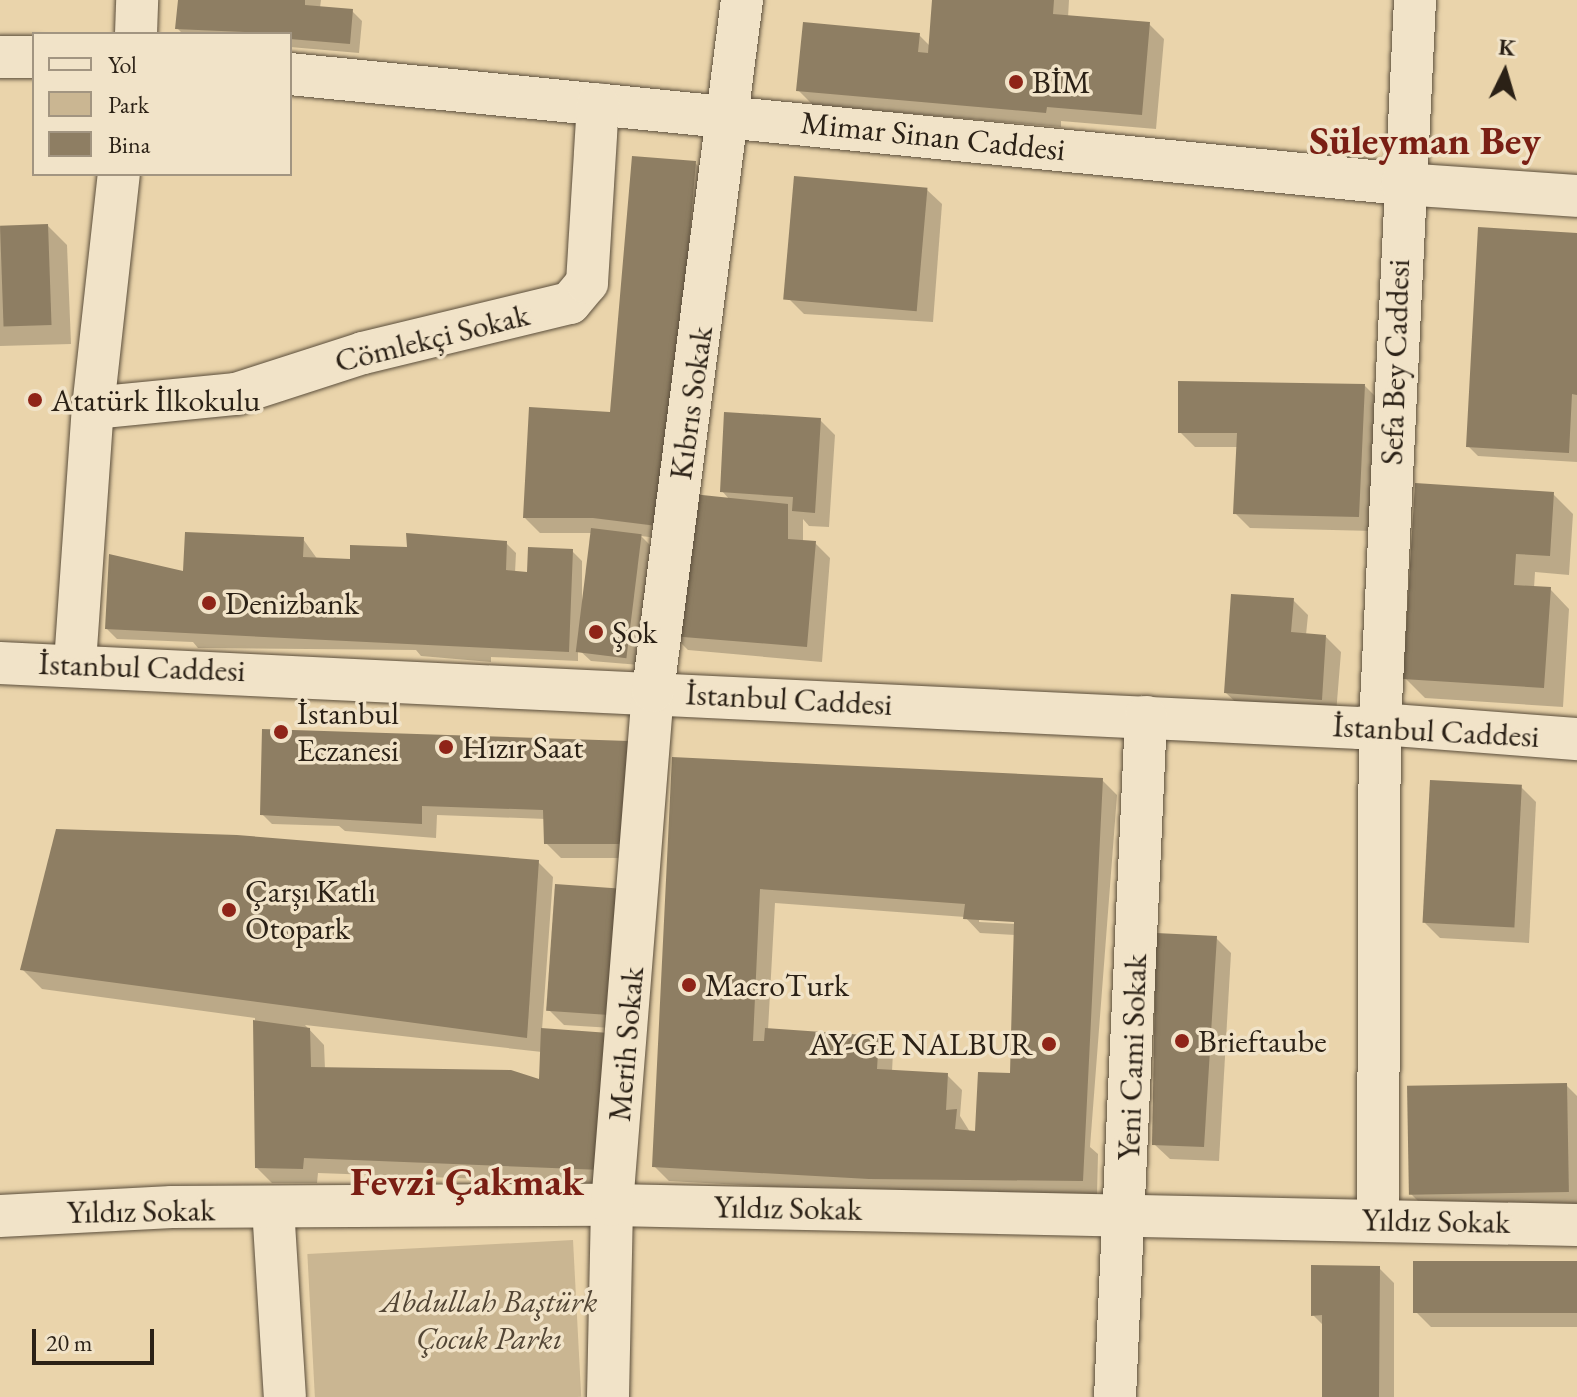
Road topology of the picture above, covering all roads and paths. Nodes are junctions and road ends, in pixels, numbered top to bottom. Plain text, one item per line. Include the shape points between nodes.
1 (137, 0) edge
2 (742, 0) edge
3 (1415, 0) edge
4 (136, 32) edge
5 (0, 57) edge
6 (32, 57) edge
7 (292, 74) edge
8 (598, 104) junction
9 (730, 115) junction
10 (119, 176) edge
11 (1402, 184) junction
12 (1577, 196) edge
13 (93, 408) junction
14 (0, 663) edge
15 (75, 663) junction
16 (653, 691) junction
17 (1146, 717) junction
18 (1380, 724) junction
19 (1577, 739) edge
20 (612, 1205) junction
21 (273, 1208) junction
22 (1125, 1213) junction
23 (0, 1216) edge
24 (1378, 1220) junction
25 (1577, 1225) edge
26 (285, 1397) edge
27 (608, 1397) edge
28 (1115, 1397) edge

1 - 4 street
2 - 9 street, Kıbrıs Sokak
3 - 11 street, Sefa Bey Caddesi
5 - 6 street
7 - 8 street, Mimar Sinan Caddesi
8 - 9 street, Mimar Sinan Caddesi
8 - 13 street, Cömlekçi Sokak via 587,283 570,303 363,353 236,394
9 - 11 street, Mimar Sinan Caddesi
9 - 16 street, Kıbrıs Sokak
10 - 13 street
11 - 12 street, Mimar Sinan Caddesi
11 - 18 street, Sefa Bey Caddesi
13 - 15 street
14 - 15 street, İstanbul Caddesi
15 - 16 street, İstanbul Caddesi
16 - 17 street, İstanbul Caddesi
16 - 20 street, Merih Sokak
17 - 18 street, İstanbul Caddesi via 1359,728
17 - 22 street, Yeni Cami Sokak
18 - 19 street, İstanbul Caddesi
18 - 24 street, Sefa Bey Caddesi
20 - 21 street, Yıldız Sokak
20 - 22 street, Yıldız Sokak
20 - 27 street, Merih Sokak
21 - 23 street, Yıldız Sokak
21 - 26 street
22 - 24 street, Yıldız Sokak
22 - 28 street, Yeni Cami Sokak
24 - 25 street, Yıldız Sokak

